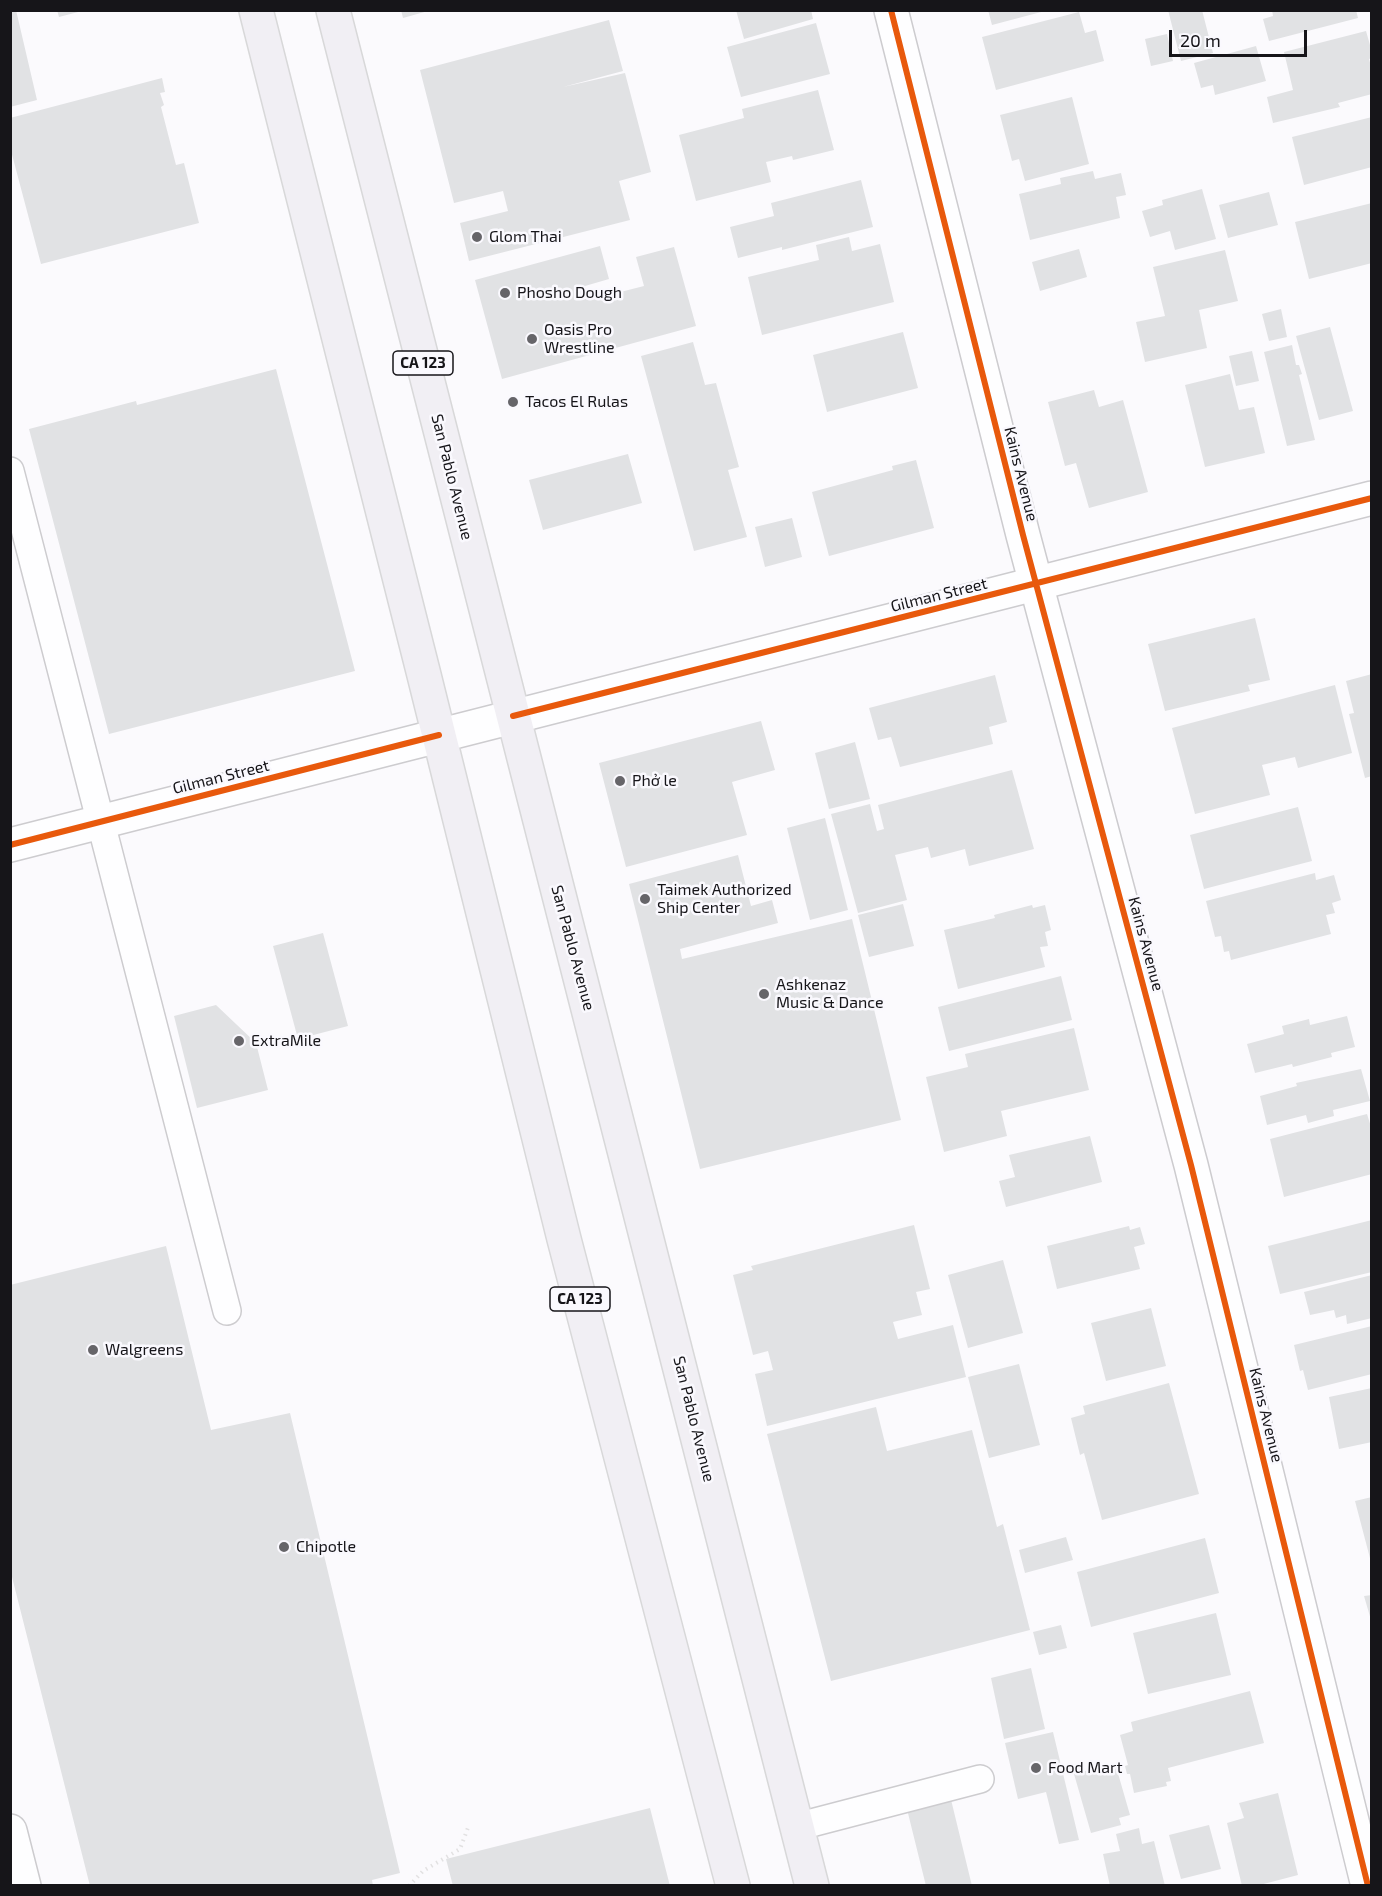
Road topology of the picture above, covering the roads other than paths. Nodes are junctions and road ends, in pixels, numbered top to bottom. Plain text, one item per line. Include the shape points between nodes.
1 (256, 10) edge
2 (333, 10) edge
3 (891, 10) edge
4 (10, 471) edge
5 (1371, 498) edge
6 (1036, 584) junction
7 (513, 716) junction
8 (439, 735) junction
9 (102, 822) junction
10 (10, 845) edge
11 (226, 1311) dead end
12 (980, 1779) dead end
13 (796, 1827) junction
14 (10, 1831) edge
15 (24, 1886) edge
16 (733, 1886) edge
17 (812, 1886) edge
18 (1368, 1886) edge

1 - 8 main road, CA 123
2 - 7 main road, San Pablo Avenue / CA 123
3 - 6 street, Kains Avenue
4 - 9 lane
5 - 6 street, Gilman Street
6 - 7 street, Gilman Street
6 - 18 street, Kains Avenue via 1191,1165
7 - 8 street, Gilman Street
7 - 13 main road, San Pablo Avenue / CA 123
8 - 9 street, Gilman Street
8 - 16 main road, CA 123 via 564,1239
9 - 10 street, Gilman Street
9 - 11 lane
12 - 13 lane
13 - 17 main road, San Pablo Avenue / CA 123
14 - 15 street

